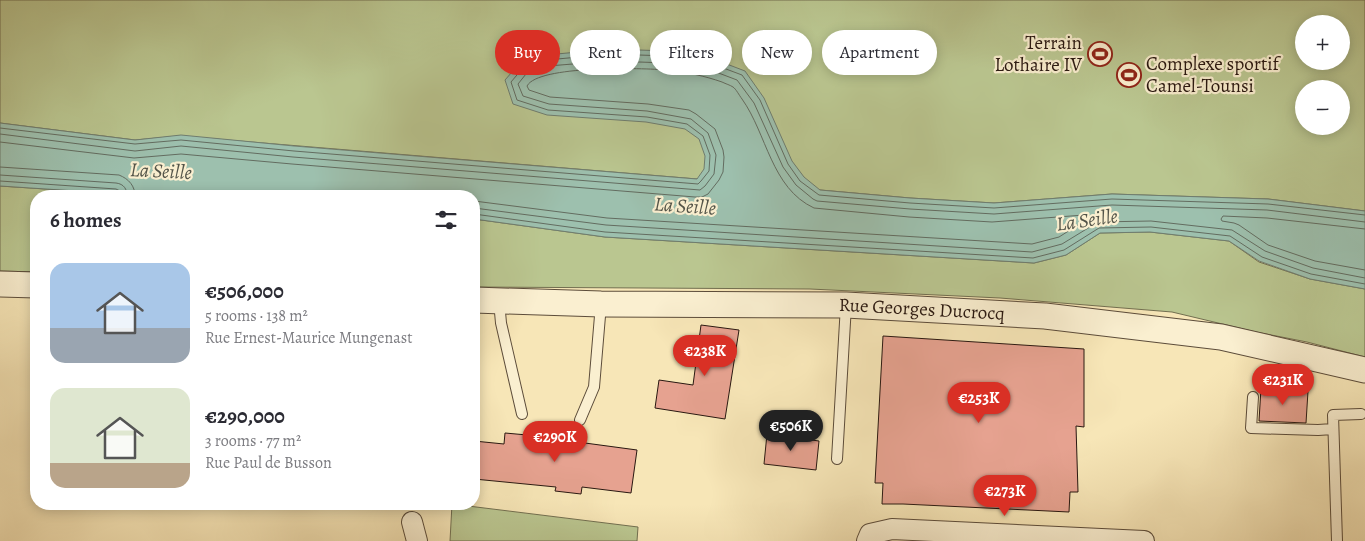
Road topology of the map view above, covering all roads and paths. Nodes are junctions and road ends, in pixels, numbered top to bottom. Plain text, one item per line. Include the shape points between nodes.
1 (0, 284) edge
2 (30, 285) edge
3 (480, 300) edge
4 (499, 301) junction
5 (601, 304) junction
6 (846, 305) junction
7 (1365, 370) edge
8 (1253, 397) dead end
9 (522, 414) dead end
10 (1361, 414) dead end
11 (580, 420) dead end
12 (1333, 429) junction
13 (837, 459) dead end
14 (868, 538) edge
15 (1144, 541) edge
16 (1337, 541) edge

1 - 2 street
3 - 4 street, Rue Georges Ducrocq
4 - 5 street, Rue Georges Ducrocq
4 - 9 lane
5 - 6 street, Rue Georges Ducrocq
5 - 11 lane via 594,387
6 - 7 street, Rue Georges Ducrocq via 1045,316 1193,333
6 - 13 lane
8 - 12 lane via 1251,428
10 - 12 lane via 1333,415
12 - 16 lane
14 - 15 street via 892,529

